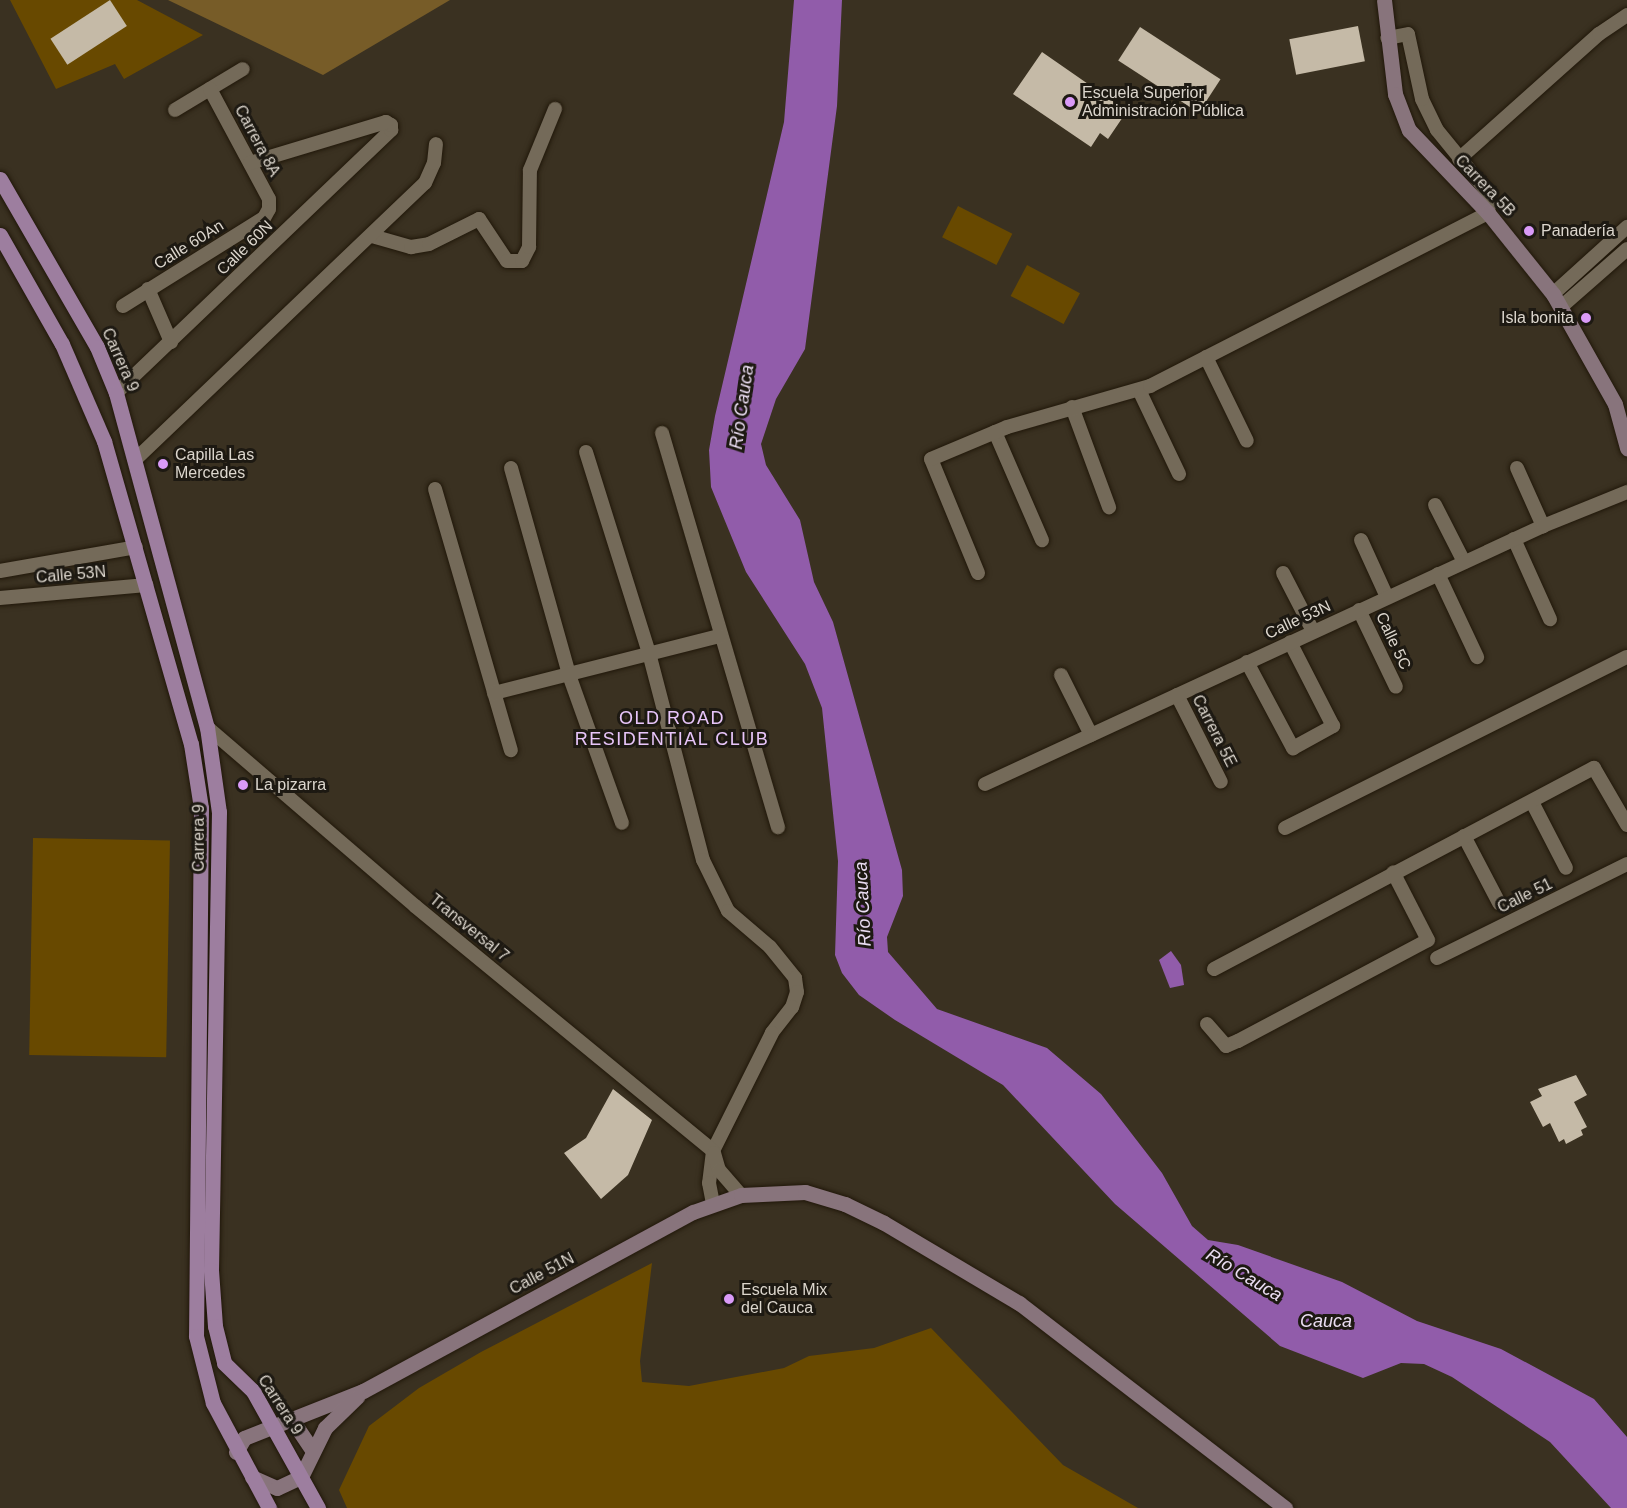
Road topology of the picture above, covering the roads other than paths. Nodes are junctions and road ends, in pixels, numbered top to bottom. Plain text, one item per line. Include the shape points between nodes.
1 (1384, 0) edge
2 (1627, 15) edge
3 (1387, 38) junction
4 (243, 69) dead end
5 (210, 89) junction
6 (555, 109) dead end
7 (175, 110) dead end
8 (436, 144) dead end
9 (1459, 159) junction
10 (250, 163) junction
11 (0, 179) edge
12 (269, 209) joint
13 (1488, 213) junction
14 (1627, 227) edge
15 (0, 235) edge
16 (372, 236) junction
17 (1627, 249) edge
18 (148, 289) junction
19 (1553, 294) junction
20 (123, 306) dead end
21 (1561, 307) junction
22 (171, 342) junction
23 (1206, 357) junction
24 (1139, 390) junction
25 (116, 393) junction
26 (1072, 407) junction
27 (996, 432) junction
28 (662, 433) dead end
29 (1247, 441) dead end
30 (1627, 448) edge
31 (586, 452) dead end
32 (137, 458) junction
33 (511, 468) dead end
34 (1517, 468) dead end
35 (1179, 474) dead end
36 (435, 489) dead end
37 (1627, 492) edge
38 (1435, 505) dead end
39 (1109, 507) dead end
40 (1543, 526) junction
41 (1514, 539) junction
42 (1042, 540) dead end
43 (1361, 540) dead end
44 (136, 547) junction
45 (1464, 562) junction
46 (0, 571) edge
47 (978, 573) dead end
48 (1283, 573) dead end
49 (1438, 574) junction
50 (146, 585) junction
51 (1387, 597) junction
52 (0, 598) edge
53 (1359, 610) junction
54 (1550, 619) dead end
55 (1313, 632) junction
56 (720, 636) junction
57 (1290, 642) junction
58 (649, 653) junction
59 (1477, 657) dead end
60 (1627, 657) edge
61 (1247, 662) junction
62 (569, 675) junction
63 (1061, 675) dead end
64 (1396, 687) dead end
65 (494, 693) junction
66 (1177, 695) junction
67 (207, 727) junction
68 (1091, 735) junction
69 (511, 750) dead end
70 (1221, 782) dead end
71 (986, 784) dead end
72 (1532, 802) junction
73 (622, 823) dead end
74 (1627, 825) edge
75 (778, 827) dead end
76 (1285, 828) dead end
77 (1464, 836) junction
78 (1627, 864) edge
79 (1566, 868) dead end
80 (1394, 872) junction
81 (1499, 903) dead end
82 (1437, 958) dead end
83 (1214, 969) dead end
84 (1208, 1024) dead end
85 (713, 1151) junction
86 (741, 1195) junction
87 (713, 1203) junction
88 (363, 1391) junction
89 (292, 1420) junction
90 (272, 1424) junction
91 (311, 1448) junction
92 (236, 1452) junction
93 (301, 1476) junction
94 (252, 1478) junction
95 (269, 1508) edge
96 (318, 1508) edge
97 (1285, 1508) edge

1 - 3 main road, Carrera 5B
2 - 9 street via 1599,34
3 - 9 street via 1408,34 1422,99
3 - 13 main road, Carrera 5B via 1395,94 1410,130
4 - 5 street
5 - 7 street
5 - 10 street, Carrera 8A
6 - 16 street via 530,170 529,247 522,261 507,261 479,219 429,244 411,247
8 - 16 street via 426,183
9 - 13 street via 1490,195
10 - 12 street, Carrera 8A via 269,200
10 - 22 street, Calle 60N via 386,122 391,125 391,130
11 - 25 main road, Carrera 9 via 97,347
12 - 18 street, Calle 60An via 264,218
13 - 19 main road, Carrera 5B
13 - 23 street
14 - 19 street
15 - 44 main road, Carrera 9 via 83,389
16 - 32 street
17 - 21 street
18 - 20 street, Calle 60An
18 - 22 street
19 - 21 main road, Carrera 5B
21 - 30 main road, Carrera 5B via 1615,404
22 - 25 street, Calle 60N
23 - 24 street
23 - 29 street
24 - 26 street
24 - 35 street
25 - 32 main road, Carrera 9
26 - 27 street
26 - 39 street
27 - 42 street
27 - 47 street via 931,462
28 - 56 street
31 - 58 street
32 - 67 main road, Carrera 9
33 - 62 street
34 - 40 street
36 - 65 street
37 - 40 street, Calle 53N
38 - 45 street
40 - 41 street, Calle 53N
41 - 45 street, Calle 53N
41 - 54 street
43 - 51 street
44 - 46 street, Calle 53N
44 - 50 main road, Carrera 9
45 - 49 street, Calle 53N
48 - 55 street
49 - 51 street, Calle 53N
49 - 59 street
50 - 52 street, Calle 53N
50 - 92 main road, Carrera 9 via 191,744 201,808 196,1336 213,1403
51 - 53 street, Calle 53N
53 - 55 street, Calle 53N
53 - 64 street, Calle 5C
55 - 57 street, Calle 53N
56 - 58 street
56 - 75 street
57 - 61 street, Calle 53N
57 - 61 street via 1333,726 1293,748
58 - 62 street
58 - 85 street via 704,860 728,911 770,946 795,978 797,992
60 - 76 street
61 - 66 street, Calle 53N
62 - 65 street
62 - 73 street
63 - 68 street
65 - 69 street
66 - 68 street, Calle 53N
66 - 70 street, Carrera 5E
67 - 85 street, Transversal 7 via 415,906
67 - 90 main road, Carrera 9 via 219,812 211,1270 215,1326 224,1363 253,1391
68 - 71 street, Calle 53N
72 - 74 street via 1594,768
72 - 77 street
72 - 79 street
77 - 80 street
77 - 81 street
78 - 82 street, Calle 51
80 - 83 street
80 - 84 street via 1428,940 1226,1046
85 - 86 street via 719,1170
85 - 87 street via 709,1183
86 - 87 main road, Calle 51N
86 - 97 main road, Calle 51N via 805,1192 845,1204 884,1223 1053,1327
87 - 88 main road, Calle 51N
88 - 89 main road, Calle 51N
88 - 91 main road, Calle 51N
89 - 90 main road, Calle 51N
89 - 91 main road
90 - 92 main road, Calle 51N via 244,1438
90 - 93 main road, Carrera 9
91 - 93 main road, Calle 51N
92 - 94 main road, Carrera 9
93 - 94 main road via 277,1488
93 - 96 main road, Carrera 9
94 - 95 main road, Carrera 9

